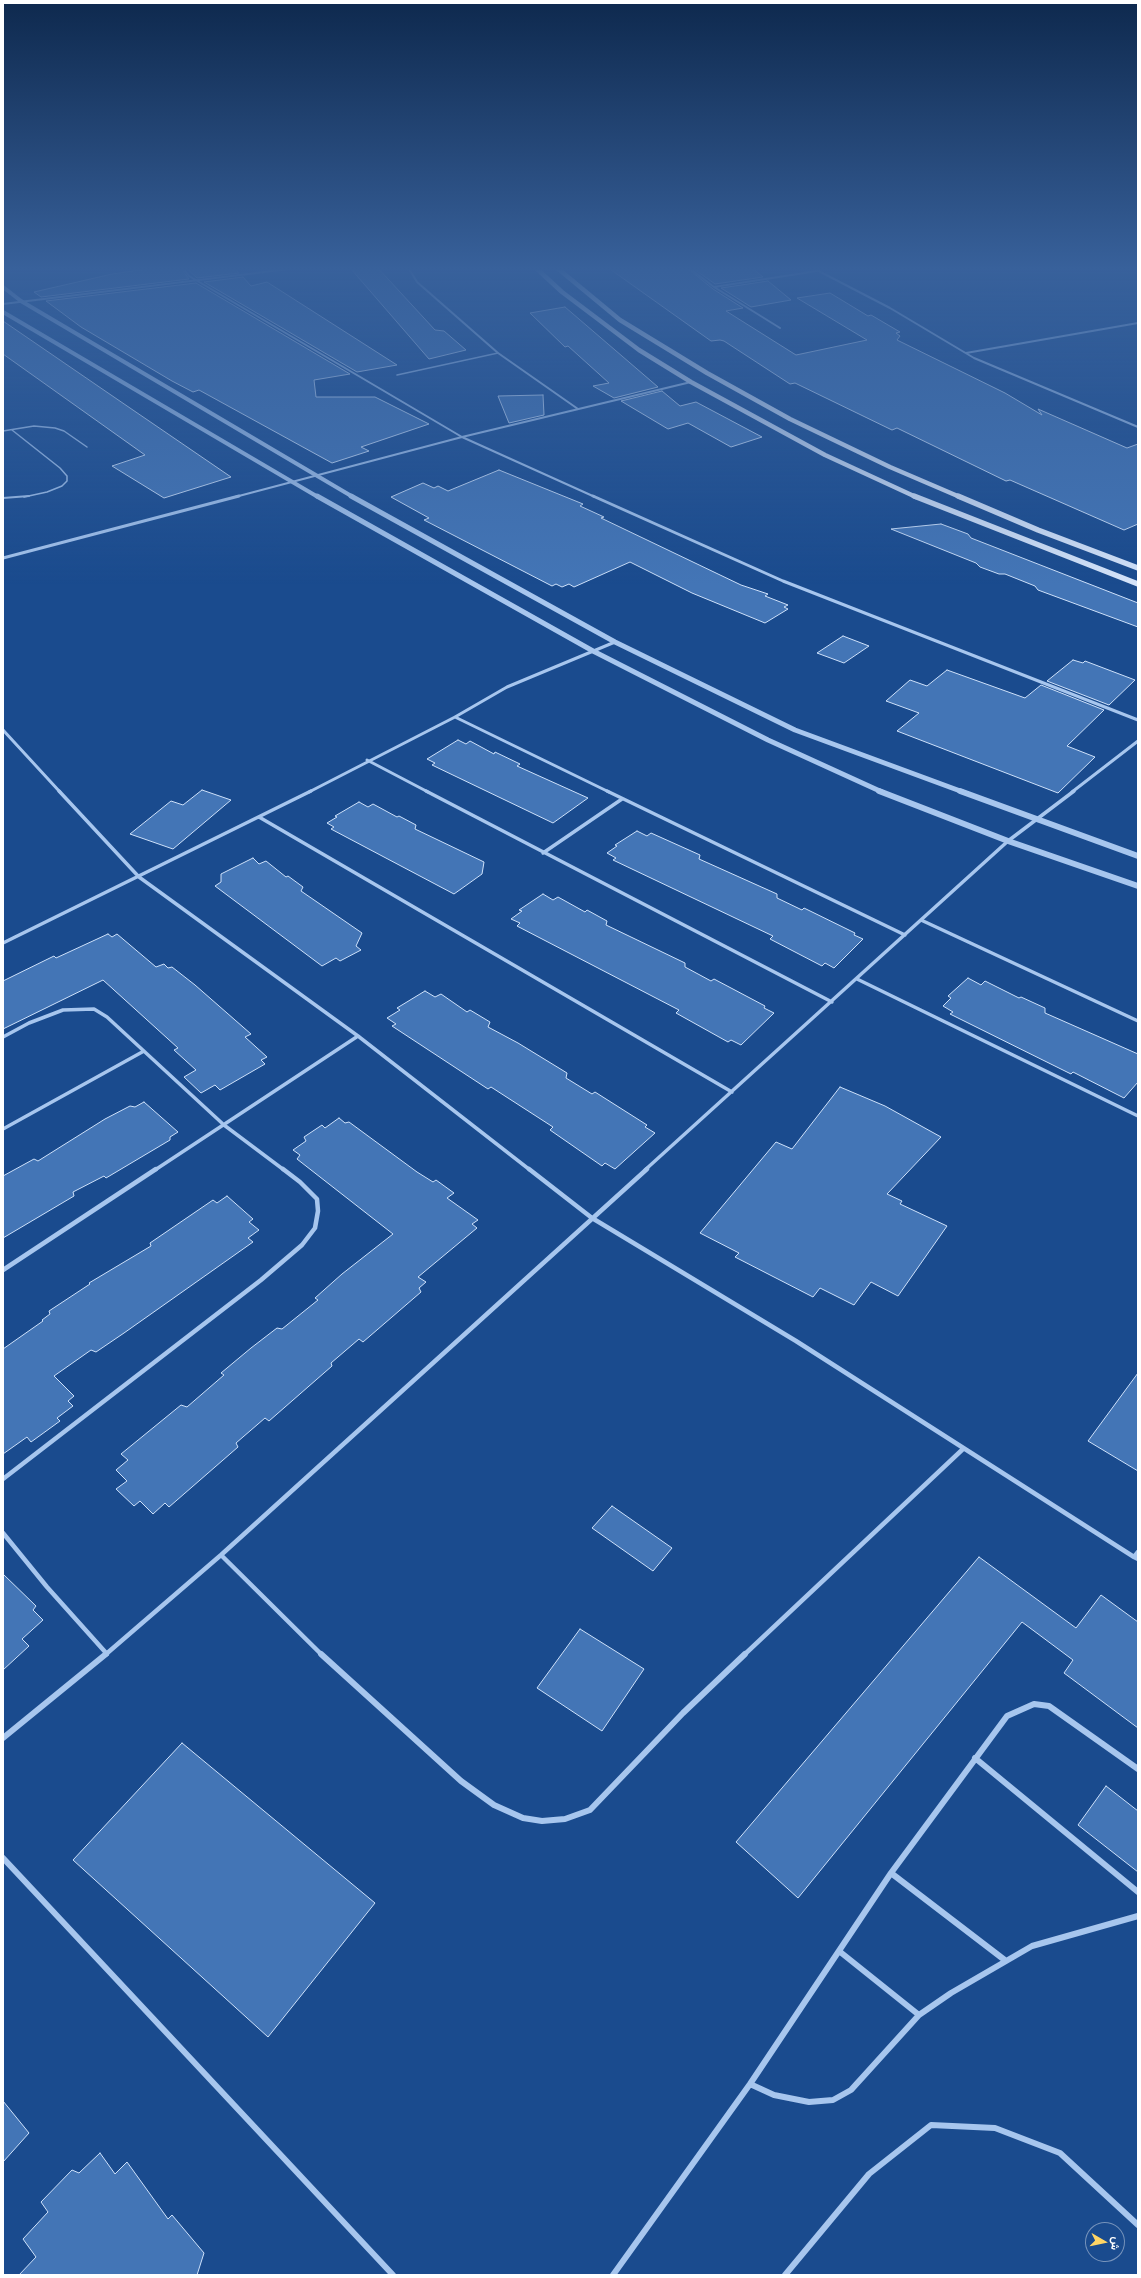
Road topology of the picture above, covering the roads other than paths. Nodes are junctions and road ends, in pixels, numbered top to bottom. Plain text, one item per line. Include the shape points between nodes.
1 (107, 373) edge
2 (142, 373) edge
3 (353, 373) edge
4 (406, 373) edge
5 (527, 373) edge
6 (677, 373) edge
7 (708, 373) edge
8 (1013, 373) edge
9 (398, 375) dead end
10 (691, 382) junction
11 (578, 409) junction
12 (1138, 427) edge
13 (12, 430) junction
14 (3, 431) edge
15 (462, 437) junction
16 (87, 447) dead end
17 (315, 476) junction
18 (292, 482) junction
19 (3, 498) edge
20 (1069, 542) junction
21 (1053, 551) junction
22 (3, 558) edge
23 (1138, 568) edge
24 (1138, 584) edge
25 (615, 642) junction
26 (593, 651) junction
27 (455, 717) junction
28 (1138, 720) edge
29 (3, 730) edge
30 (1138, 741) edge
31 (367, 760) junction
32 (622, 799) junction
33 (259, 817) junction
34 (1035, 818) junction
35 (1008, 841) junction
36 (543, 853) junction
37 (1138, 856) edge
38 (139, 877) junction
39 (1138, 886) edge
40 (921, 920) junction
41 (905, 935) junction
42 (3, 943) edge
43 (857, 979) junction
44 (832, 1002) junction
45 (1138, 1021) edge
46 (358, 1036) junction
47 (3, 1037) edge
48 (144, 1051) junction
49 (732, 1092) junction
50 (1138, 1116) edge
51 (224, 1125) junction
52 (3, 1129) edge
53 (592, 1218) junction
54 (3, 1270) edge
55 (963, 1449) junction
56 (3, 1479) edge
57 (3, 1533) edge
58 (1138, 1552) edge
59 (221, 1555) junction
60 (1136, 1558) edge
61 (107, 1654) junction
62 (3, 1738) edge
63 (975, 1758) junction
64 (1138, 1769) edge
65 (3, 1858) edge
66 (891, 1873) junction
67 (1138, 1892) edge
68 (1138, 1916) edge
69 (839, 1951) junction
70 (1006, 1961) junction
71 (919, 2015) junction
72 (750, 2084) junction
73 (1138, 2226) edge
74 (393, 2275) edge
75 (613, 2275) edge
76 (785, 2275) edge

1 - 18 street
2 - 17 street
3 - 15 street
4 - 9 lane
5 - 11 street
6 - 10 main road
7 - 20 main road via 790,419 890,467
8 - 12 street
10 - 11 street
10 - 21 main road via 825,455 912,495
11 - 15 street
13 - 14 lane
13 - 16 lane via 34,426 55,428
13 - 19 lane via 60,468 67,476 67,481 47,492
15 - 17 street
15 - 28 street via 784,581
17 - 18 street
17 - 25 street
18 - 22 street
18 - 26 street
20 - 21 main road
20 - 23 main road
21 - 24 main road
25 - 26 street
25 - 34 street via 795,730
26 - 27 street via 507,687
26 - 35 street via 768,740 878,790
27 - 31 street
27 - 32 street
29 - 38 street
30 - 34 street
31 - 33 street
31 - 36 street
32 - 36 street
32 - 41 street
33 - 38 street
33 - 49 street
34 - 35 street
34 - 37 street
35 - 39 street
35 - 40 street
36 - 44 street
38 - 42 street
38 - 46 street
40 - 41 street
40 - 45 street
41 - 43 street
43 - 44 street
43 - 50 street
44 - 49 street
46 - 51 street
46 - 53 street
47 - 48 street via 29,1023 63,1010 94,1009 107,1017
48 - 51 street
48 - 52 street
49 - 53 street
51 - 54 street
51 - 56 street via 300,1182 317,1199 315,1228 302,1246 261,1280
53 - 55 street via 796,1341
53 - 59 street
55 - 59 street via 683,1713 590,1810 564,1820 542,1821 523,1818 494,1805 461,1781 307,1642
55 - 60 street
57 - 61 street
58 - 60 street
59 - 61 street
61 - 62 street
63 - 64 street via 1007,1716 1034,1704 1049,1706 1064,1715
63 - 66 street
63 - 67 street
65 - 74 street
66 - 69 street
66 - 70 street
68 - 70 street via 1032,1946
69 - 71 street
69 - 72 street
70 - 71 street
71 - 72 street via 851,2090 833,2100 809,2102 774,2095
72 - 75 street
73 - 76 street via 1060,2154 995,2128 931,2125 869,2174

